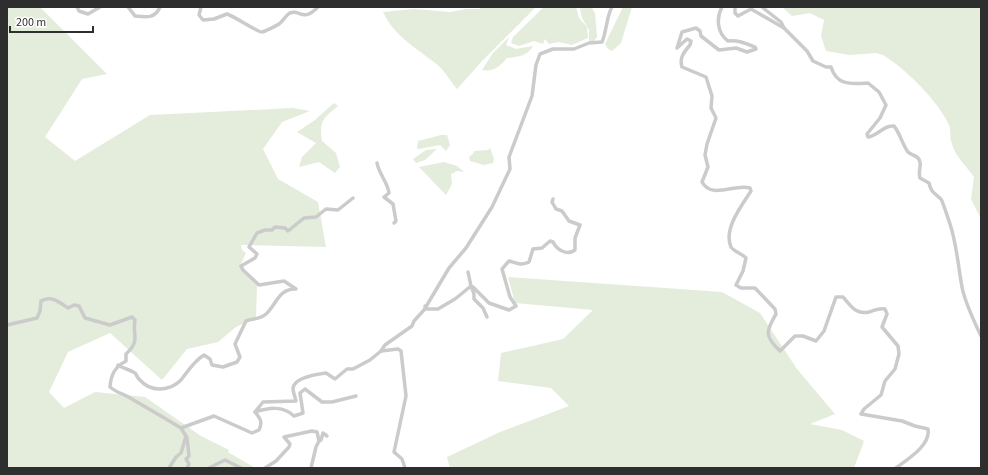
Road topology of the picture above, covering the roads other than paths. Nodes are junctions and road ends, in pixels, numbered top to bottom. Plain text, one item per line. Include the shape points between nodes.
1 (77, 7) edge
2 (100, 7) edge
3 (128, 7) edge
4 (160, 7) edge
5 (201, 7) edge
6 (318, 7) edge
7 (612, 7) edge
8 (722, 7) edge
9 (735, 7) edge
10 (762, 7) edge
11 (784, 28) junction
12 (377, 164) dead end
13 (353, 198) dead end
14 (553, 199) dead end
15 (394, 223) dead end
16 (468, 272) dead end
17 (472, 287) junction
18 (425, 306) junction
19 (487, 317) dead end
20 (7, 325) edge
21 (981, 336) edge
22 (381, 351) junction
23 (118, 365) junction
24 (356, 396) dead end
25 (255, 412) junction
26 (181, 428) junction
27 (186, 436) junction
28 (327, 436) dead end
29 (319, 441) junction
30 (169, 468) edge
31 (187, 468) edge
32 (209, 468) edge
33 (241, 468) edge
34 (265, 468) edge
35 (311, 468) edge
36 (406, 468) edge
37 (896, 468) edge

1 - 2 street via 79,11 88,14
3 - 4 street via 135,16 149,17 157,13
5 - 6 street via 199,15 203,20 226,14 262,32 278,24 289,13 307,15
7 - 18 street via 602,42 585,44 574,49 553,49 540,54 532,96 510,157 506,181 466,248 449,268
8 - 37 street via 718,21 724,39 738,40 755,47 756,50 719,50 701,36 696,28 682,32 677,48 687,39 691,40 680,62 682,67 706,77 712,96 711,108 716,118 705,155 708,167 702,182 705,188 711,191 746,187 751,191 731,222 730,245 746,258 736,285 741,288 756,288 775,309 776,314 768,330 772,344 780,351 795,336 816,341 824,331 836,297 843,297 857,312 885,309 882,327 898,346 899,354 895,369 885,381 881,395 861,414 902,421 928,429 929,434 926,442
9 - 11 street via 738,16 751,9
10 - 11 street via 781,22
11 - 21 street via 807,51 813,61 831,67 840,82 868,83 883,98 886,105 867,134 868,137 888,126 894,126 909,153 918,157 920,178 929,183 931,191 944,205 957,253 962,289
12 - 15 street via 378,171 389,189 389,193 384,197 393,204 396,221
13 - 23 street via 338,210 326,209 316,217 304,218 288,231 275,227 272,230 264,230 254,237 249,247 257,254 241,266 243,270 259,285 284,281 296,289 280,295 267,313 258,320 246,321 235,344 240,357 237,362 223,367 212,365 210,359 204,355 180,381 164,389 148,386 139,380 136,374
14 - 17 street via 556,209 562,211 569,221 580,225 575,238 575,250 565,252 550,241 542,248 533,249 529,262 525,264 509,261 505,263 502,269 510,297 516,306 509,310 489,303
16 - 17 street
17 - 18 street via 438,310 427,309
17 - 19 street via 474,299 483,308
18 - 22 street via 412,326 385,345
20 - 23 street via 37,318 41,301 46,298 56,300 68,308 79,306 85,318 110,325 132,317 135,320 137,339 133,348 126,354 126,361
22 - 25 street via 357,367 347,369 338,378 335,379 326,373 301,380 293,390 296,401 263,402
22 - 36 street via 401,351 406,396 394,452 402,459
23 - 26 street via 111,376 110,387
24 - 25 street via 322,402 305,389 300,393 304,413 294,416 277,408
25 - 26 street via 262,425 259,430 252,433 214,416
26 - 27 street
27 - 30 street via 181,453
27 - 31 street via 189,451 186,459 189,464
28 - 29 street via 323,433 322,440
29 - 34 street via 317,432 312,431 284,437 290,444 289,447
29 - 35 street
32 - 33 street via 226,460

